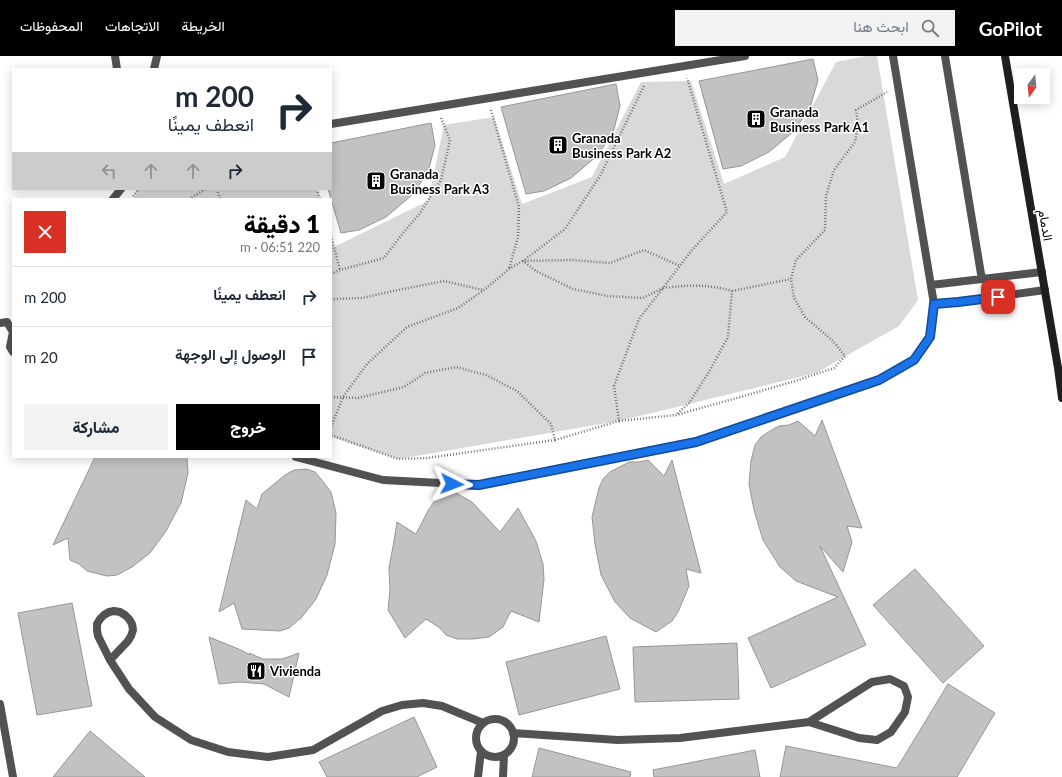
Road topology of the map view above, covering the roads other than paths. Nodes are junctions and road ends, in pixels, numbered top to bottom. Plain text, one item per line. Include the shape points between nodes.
1 (115, 56) edge
2 (157, 56) edge
3 (745, 56) edge
4 (893, 56) edge
5 (945, 56) edge
6 (1005, 56) edge
7 (117, 68) edge
8 (154, 68) edge
9 (332, 124) edge
10 (120, 190) edge
11 (114, 198) edge
12 (1042, 272) junction
13 (982, 276) junction
14 (931, 285) junction
15 (1045, 290) junction
16 (934, 304) junction
17 (0, 323) edge
18 (12, 331) edge
19 (12, 337) edge
20 (12, 350) edge
21 (1062, 398) edge
22 (300, 458) edge
23 (110, 660) junction
24 (0, 704) edge
25 (809, 722) junction
26 (483, 723) junction
27 (513, 733) junction
28 (481, 751) junction
29 (504, 755) junction
30 (13, 777) edge
31 (478, 777) edge
32 (503, 777) edge

1 - 7 street
2 - 8 street
3 - 9 street
4 - 14 street
5 - 13 street
6 - 12 street, الدمام
10 - 11 street
12 - 13 street
12 - 15 street, الدمام
13 - 14 street
14 - 16 street
15 - 16 street
15 - 21 street, الدمام
16 - 22 street via 930,337 914,360 879,380 696,442 479,485 383,480
17 - 18 street via 6,322
19 - 20 street
23 - 23 street via 98,636 97,624 104,615 114,611 125,615 133,630 128,641
23 - 26 street via 129,689 155,717 191,740 228,752 268,757 313,750 382,711 402,705 423,703 442,706
24 - 30 street
25 - 25 street via 872,682 890,679 904,686 908,698 905,712 890,732 877,740 859,738
25 - 27 street via 672,739 618,740
26 - 27 street via 494,719 501,720 511,727
26 - 28 street via 476,734 477,746
27 - 29 street via 512,746
28 - 29 street via 492,757
28 - 31 street
29 - 32 street

